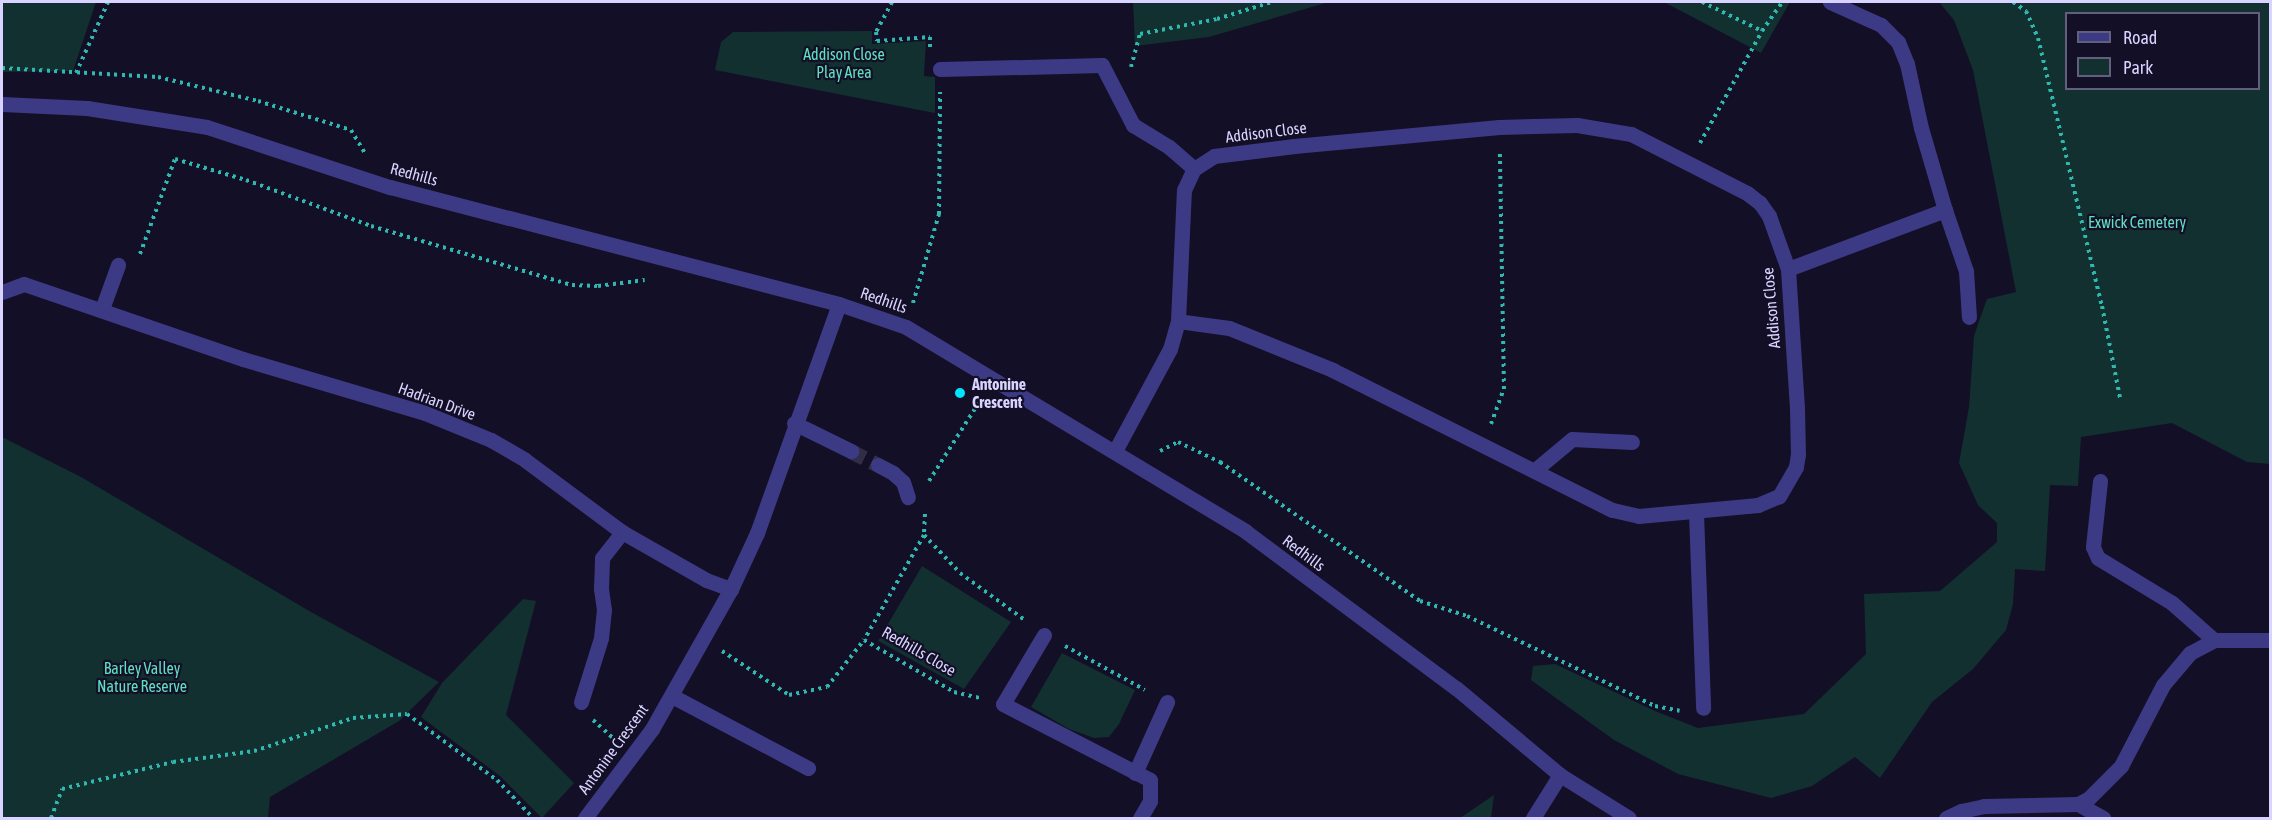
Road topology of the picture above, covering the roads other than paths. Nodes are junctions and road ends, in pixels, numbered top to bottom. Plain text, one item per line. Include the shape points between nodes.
1 (1830, 2) edge
2 (940, 69) dead end
3 (2, 104) edge
4 (1194, 169) junction
5 (1945, 210) junction
6 (118, 265) road end
7 (1788, 269) junction
8 (2, 292) edge
9 (838, 304) junction
10 (102, 309) junction
11 (1969, 317) dead end
12 (1178, 321) junction
13 (794, 423) junction
14 (1632, 442) dead end
15 (851, 451) tunnel mouth
16 (1115, 451) junction
17 (878, 465) tunnel mouth
18 (1535, 470) junction
19 (2100, 481) dead end
20 (908, 497) dead end
21 (1696, 513) junction
22 (622, 532) junction
23 (731, 589) junction
24 (1044, 635) dead end
25 (2214, 640) junction
26 (2271, 640) edge
27 (672, 696) junction
28 (580, 702) dead end
29 (1167, 702) dead end
30 (1703, 708) road end
31 (808, 768) dead end
32 (1135, 773) junction
33 (1560, 775) junction
34 (2078, 804) junction
35 (585, 819) edge
36 (1140, 819) edge
37 (1533, 819) edge
38 (1629, 819) edge
39 (1946, 819) edge
40 (2103, 819) edge

1 - 5 street via 1881,26 1898,42
2 - 4 street via 1102,65 1133,125 1169,147
3 - 9 street, Redhills via 87,108 207,127 390,187
4 - 7 street, Addison Close via 1214,156 1294,146 1499,127 1605,128 1640,139 1760,203 1769,216
4 - 12 street via 1184,190
5 - 7 street
5 - 11 street via 1966,272
6 - 10 street
7 - 21 street, Addison Close via 1797,408 1796,467 1787,486 1770,502
8 - 10 street, Hadrian Drive via 24,284
9 - 13 street, Antonine Crescent
9 - 16 street, Redhills via 906,327
10 - 22 street, Hadrian Drive via 243,359 425,413 491,440 525,460
12 - 16 street via 1170,350
12 - 18 street, Addison Close via 1229,328 1333,370
13 - 15 street
13 - 23 street, Antonine Crescent via 757,533
14 - 18 street via 1572,439
16 - 33 street, Redhills via 1245,531 1456,688
17 - 20 street via 903,482
18 - 21 street, Addison Close via 1612,510 1639,516
19 - 25 street via 2093,546 2098,558 2172,603
21 - 30 street
22 - 23 street, Hadrian Drive via 706,580
22 - 28 street via 602,558 601,638
23 - 27 street, Antonine Crescent
24 - 32 street via 1003,704
25 - 26 street
25 - 34 street via 2179,664 2163,685 2121,766 2098,791
27 - 31 street
27 - 35 street, Antonine Crescent via 635,754
29 - 32 street
32 - 36 street via 1150,780 1150,801
33 - 37 street
33 - 38 street, Redhills
34 - 39 street via 1984,806
34 - 40 street

